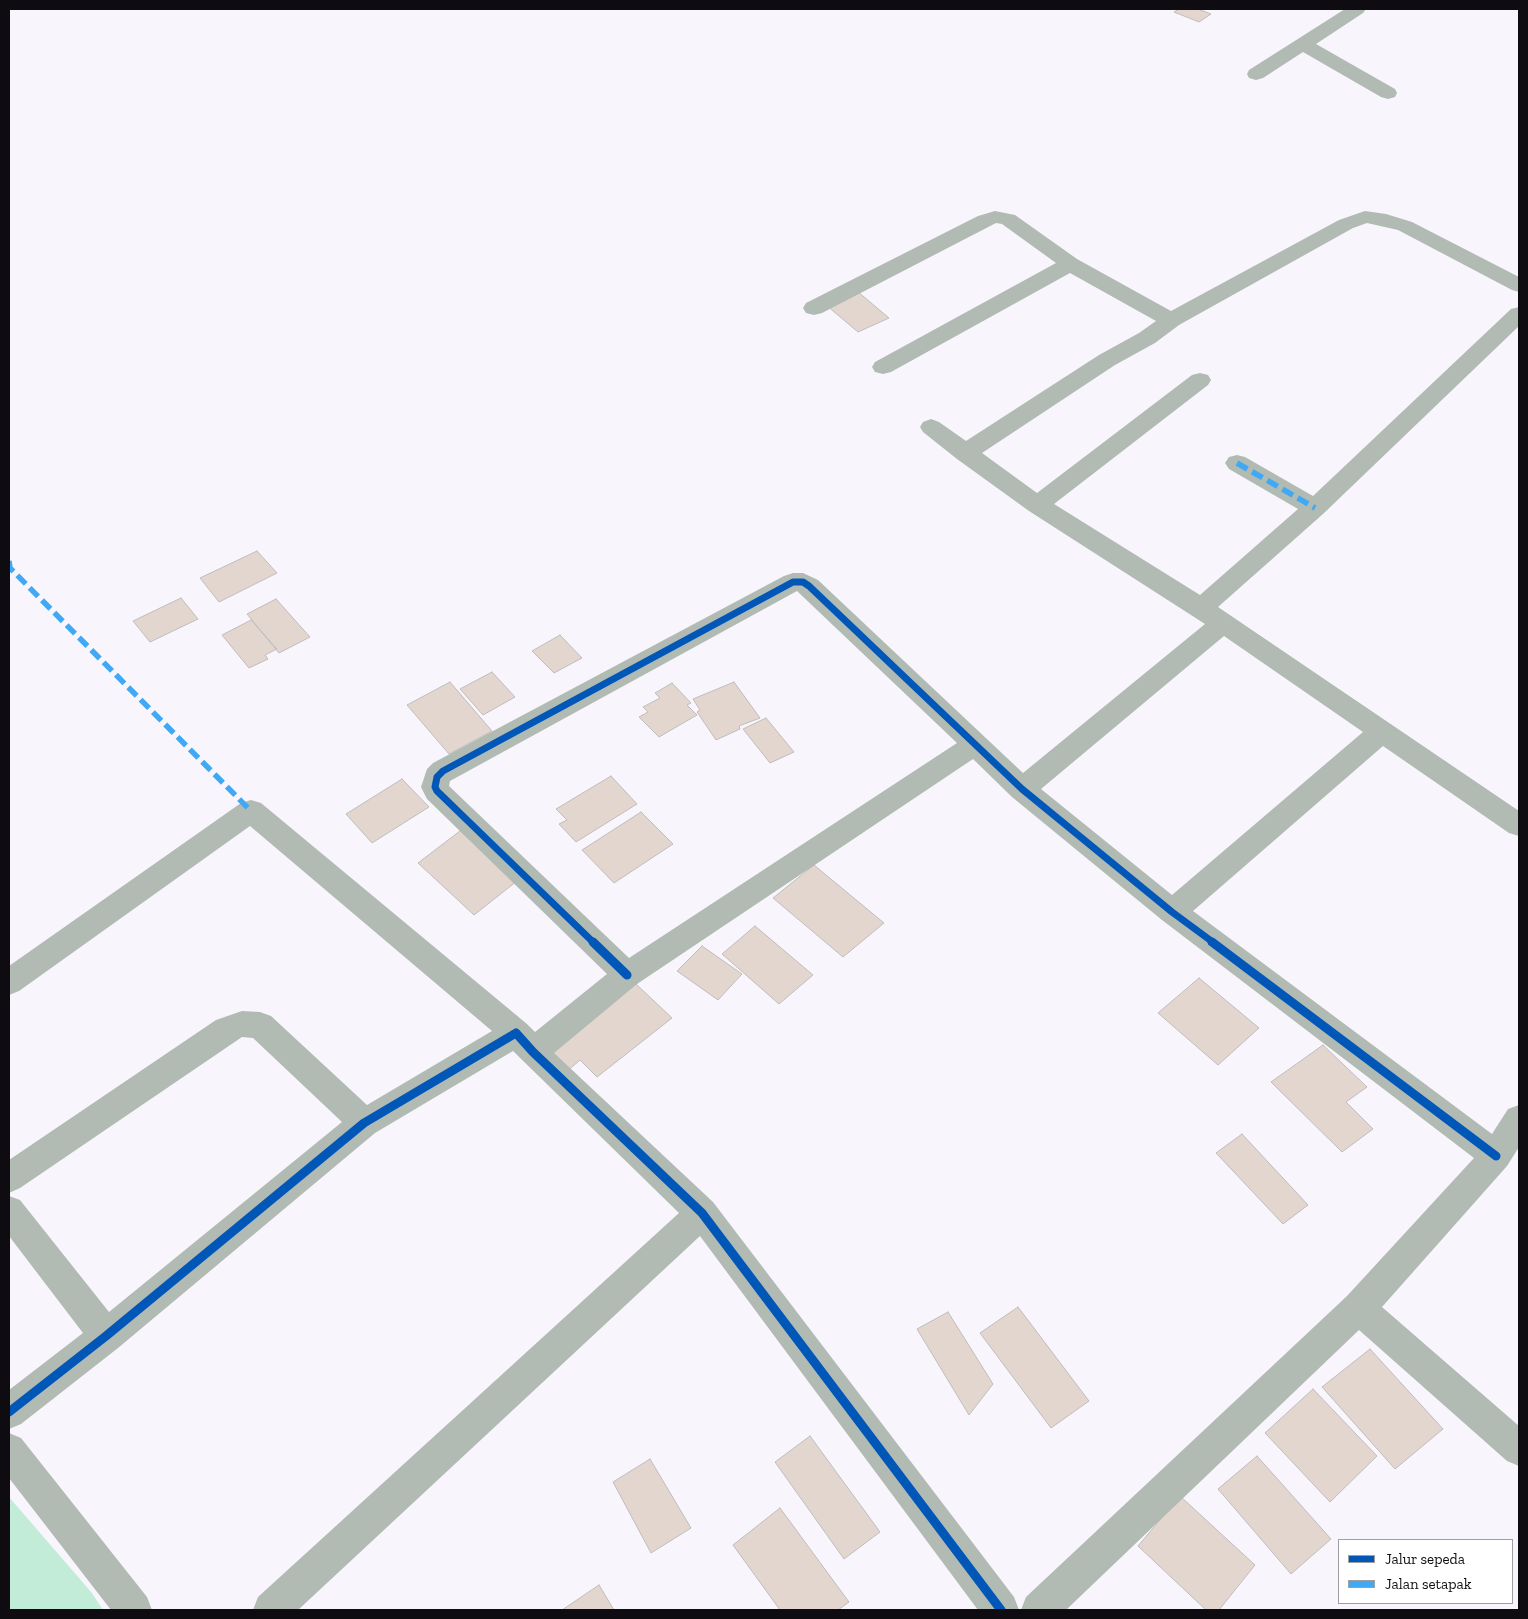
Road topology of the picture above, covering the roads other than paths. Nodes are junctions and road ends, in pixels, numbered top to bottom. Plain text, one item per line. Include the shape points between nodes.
1 (1357, 9) edge
2 (1303, 44) junction
3 (1256, 74) dead end
4 (1388, 93) dead end
5 (1070, 264) junction
6 (1519, 285) edge
7 (814, 308) dead end
8 (1519, 314) edge
9 (1171, 320) junction
10 (883, 367) dead end
11 (1200, 380) dead end
12 (931, 426) dead end
13 (965, 453) junction
14 (1237, 463) dead end
15 (1037, 504) junction
16 (1315, 508) junction
17 (1201, 608) junction
18 (1223, 623) junction
19 (1382, 732) junction
20 (974, 744) junction
21 (1022, 788) junction
22 (1519, 825) edge
23 (1172, 912) junction
24 (627, 975) junction
25 (9, 982) edge
26 (524, 1043) junction
27 (1519, 1119) edge
28 (364, 1123) junction
29 (1496, 1156) junction
30 (9, 1178) edge
31 (9, 1211) edge
32 (702, 1213) junction
33 (1359, 1308) junction
34 (106, 1336) junction
35 (9, 1412) edge
36 (1519, 1449) edge
37 (9, 1450) edge
38 (134, 1610) edge
39 (271, 1610) edge
40 (1001, 1610) edge
41 (1039, 1610) edge

1 - 2 street
2 - 3 street
2 - 4 street
5 - 7 street via 1008,219 995,217
5 - 9 street
5 - 10 street
6 - 9 street via 1405,226 1365,217 1346,224
8 - 16 street
9 - 13 street
11 - 15 street
12 - 13 street
13 - 15 street
14 - 16 street
15 - 17 street
16 - 17 street
17 - 18 street
18 - 19 street
18 - 21 street
19 - 22 street
19 - 23 street
20 - 21 street
20 - 24 street
20 - 24 street via 809,586 797,581 443,771 435,781 438,791
21 - 23 street
23 - 29 street
24 - 26 street
25 - 26 street via 251,811
26 - 28 street
26 - 32 street
27 - 29 street
28 - 30 street via 260,1025 242,1024 227,1029
28 - 34 street
29 - 33 street
31 - 34 street
32 - 39 street
32 - 40 street
33 - 36 street
33 - 41 street
34 - 35 street
37 - 38 street

